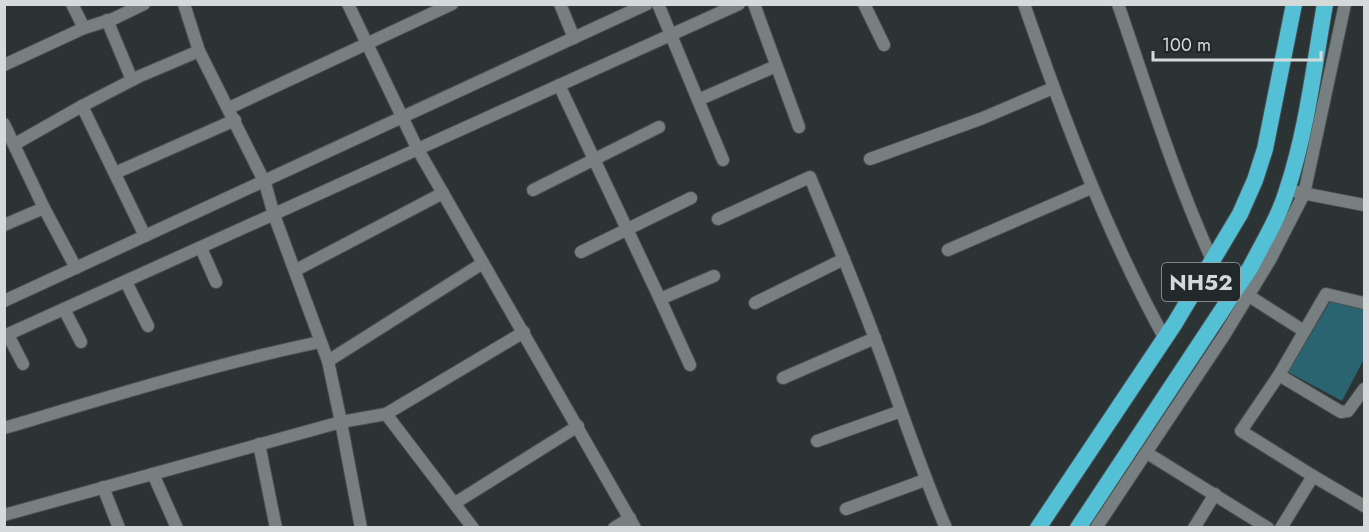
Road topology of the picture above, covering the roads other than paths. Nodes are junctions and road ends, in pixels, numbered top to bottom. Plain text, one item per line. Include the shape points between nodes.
1 (72, 4) edge
2 (144, 4) edge
3 (184, 4) edge
4 (348, 4) edge
5 (452, 4) edge
6 (560, 4) edge
7 (647, 4) edge
8 (658, 4) edge
9 (740, 4) edge
10 (754, 4) edge
11 (864, 4) edge
12 (1024, 4) edge
13 (1118, 4) edge
14 (1294, 4) edge
15 (1325, 4) edge
16 (1345, 4) edge
17 (107, 20) junction
18 (84, 28) junction
19 (670, 37) junction
20 (574, 38) junction
21 (367, 45) junction
22 (884, 45) dead end
23 (200, 51) junction
24 (4, 65) edge
25 (776, 66) junction
26 (132, 80) junction
27 (559, 85) junction
28 (1053, 88) junction
29 (698, 100) junction
30 (82, 106) junction
31 (229, 108) junction
32 (402, 116) junction
33 (235, 120) junction
34 (4, 124) edge
35 (659, 127) dead end
36 (799, 127) dead end
37 (15, 144) junction
38 (417, 148) junction
39 (595, 158) junction
40 (870, 159) dead end
41 (723, 160) dead end
42 (115, 173) junction
43 (265, 183) junction
44 (1091, 188) junction
45 (533, 190) dead end
46 (1287, 190) junction
47 (443, 193) junction
48 (1304, 194) junction
49 (691, 198) dead end
50 (1365, 205) edge
51 (44, 208) junction
52 (274, 215) junction
53 (718, 219) dead end
54 (4, 225) edge
55 (627, 228) junction
56 (145, 237) junction
57 (201, 248) junction
58 (948, 250) dead end
59 (581, 252) dead end
60 (844, 259) junction
61 (1214, 262) junction
62 (483, 263) junction
63 (76, 268) junction
64 (296, 270) junction
65 (714, 276) dead end
66 (126, 282) junction
67 (216, 282) dead end
68 (1249, 297) junction
69 (660, 299) junction
70 (4, 301) edge
71 (755, 303) dead end
72 (1365, 303) edge
73 (64, 309) junction
74 (148, 326) dead end
75 (1304, 331) junction
76 (524, 332) junction
77 (6, 335) edge
78 (875, 338) junction
79 (1165, 339) junction
80 (81, 342) dead end
81 (320, 342) junction
82 (328, 361) junction
83 (23, 364) dead end
84 (690, 365) dead end
85 (1279, 375) junction
86 (783, 378) dead end
87 (1365, 389) edge
88 (902, 411) junction
89 (386, 414) junction
90 (341, 422) junction
91 (578, 426) junction
92 (4, 428) edge
93 (817, 441) dead end
94 (259, 444) junction
95 (1147, 453) junction
96 (153, 474) junction
97 (1312, 476) junction
98 (925, 480) junction
99 (103, 487) junction
100 (1215, 494) junction
101 (455, 503) junction
102 (1365, 506) edge
103 (846, 509) dead end
104 (4, 515) edge
105 (633, 523) edge
106 (119, 528) edge
107 (177, 528) edge
108 (276, 528) edge
109 (361, 528) edge
110 (473, 528) edge
111 (614, 528) edge
112 (946, 528) edge
113 (1038, 528) edge
114 (1078, 528) edge
115 (1096, 528) edge
116 (1194, 528) edge
117 (1268, 528) edge
118 (1281, 528) edge

1 - 18 street
2 - 17 street
3 - 23 street
4 - 21 street
5 - 21 street
6 - 20 street
7 - 20 street
8 - 19 street
9 - 19 street
10 - 25 street
11 - 22 street
12 - 28 street
13 - 61 street via 1181,185
14 - 61 highway, NH52 via 1265,149 1240,214
15 - 46 highway, NH52 via 1302,132
16 - 48 street
17 - 18 street
17 - 26 street
18 - 24 street
19 - 27 street
19 - 29 street
20 - 32 street
21 - 31 street
21 - 32 street
23 - 26 street
23 - 31 street
25 - 29 street
25 - 36 street
26 - 30 street
27 - 38 street
27 - 39 street
28 - 40 street
28 - 44 street
29 - 41 street
30 - 37 street
30 - 42 street
31 - 33 street
32 - 38 street
32 - 43 street
33 - 42 street
33 - 43 street
34 - 37 street
35 - 39 street
37 - 51 street
38 - 47 street
38 - 52 street
39 - 45 street
39 - 55 street
42 - 56 street
43 - 52 street
43 - 56 street
44 - 58 street
44 - 79 street
46 - 48 street
46 - 114 highway, NH52 via 1250,268
47 - 62 street
47 - 64 street
48 - 50 street
48 - 68 street
49 - 55 street
51 - 54 street
51 - 63 street
52 - 57 street
52 - 64 street
53 - 60 street via 810,177
55 - 59 street
55 - 69 street
56 - 63 street
57 - 66 street
57 - 67 street
60 - 71 street
60 - 78 street
61 - 79 highway, NH52
62 - 76 street
62 - 82 street
63 - 70 street
64 - 81 street
65 - 69 street
66 - 73 street
66 - 74 street
68 - 75 street
68 - 95 street
69 - 84 street
72 - 75 street via 1326,294
73 - 77 street
73 - 80 street
75 - 85 street
76 - 89 street
76 - 91 street
77 - 83 street
78 - 86 street
78 - 88 street
79 - 113 highway, NH52
81 - 82 street
81 - 92 street
82 - 90 street
85 - 87 street via 1341,412 1348,411
85 - 97 street via 1241,431
88 - 93 street
88 - 98 street
89 - 90 street
89 - 101 street
90 - 94 street
90 - 109 street
91 - 101 street
91 - 105 street
94 - 96 street
94 - 108 street
95 - 100 street
95 - 115 street
96 - 99 street
96 - 107 street
97 - 102 street
97 - 118 street
98 - 103 street
98 - 112 street
99 - 104 street
99 - 106 street
100 - 116 street
100 - 117 street
101 - 110 street
105 - 111 street

